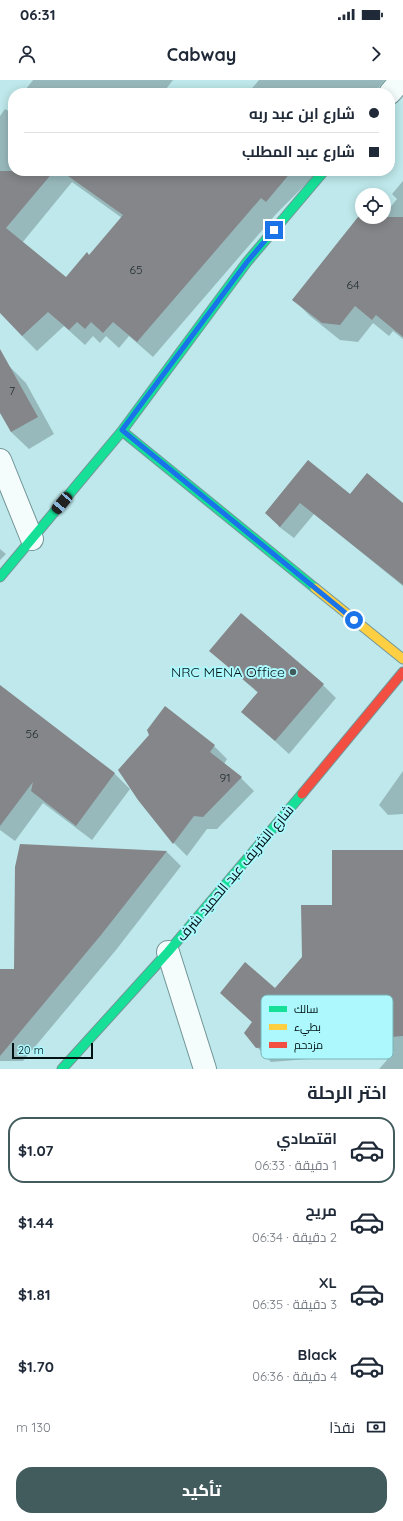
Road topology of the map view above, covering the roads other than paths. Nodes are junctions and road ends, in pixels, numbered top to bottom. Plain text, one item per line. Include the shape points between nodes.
1 (401, 80) edge
2 (394, 88) edge
3 (320, 176) edge
4 (122, 430) junction
5 (0, 460) edge
6 (32, 539) junction
7 (0, 577) edge
8 (403, 659) edge
9 (403, 672) edge
10 (168, 952) junction
11 (62, 1069) edge
12 (205, 1069) edge

1 - 2 street
3 - 4 street via 247,262
4 - 6 street
4 - 8 street
5 - 6 street
6 - 7 street
9 - 10 street, شارع الشريف عبد الحميد شرف
10 - 11 street, شارع الشريف عبد الحميد شرف
10 - 12 street

